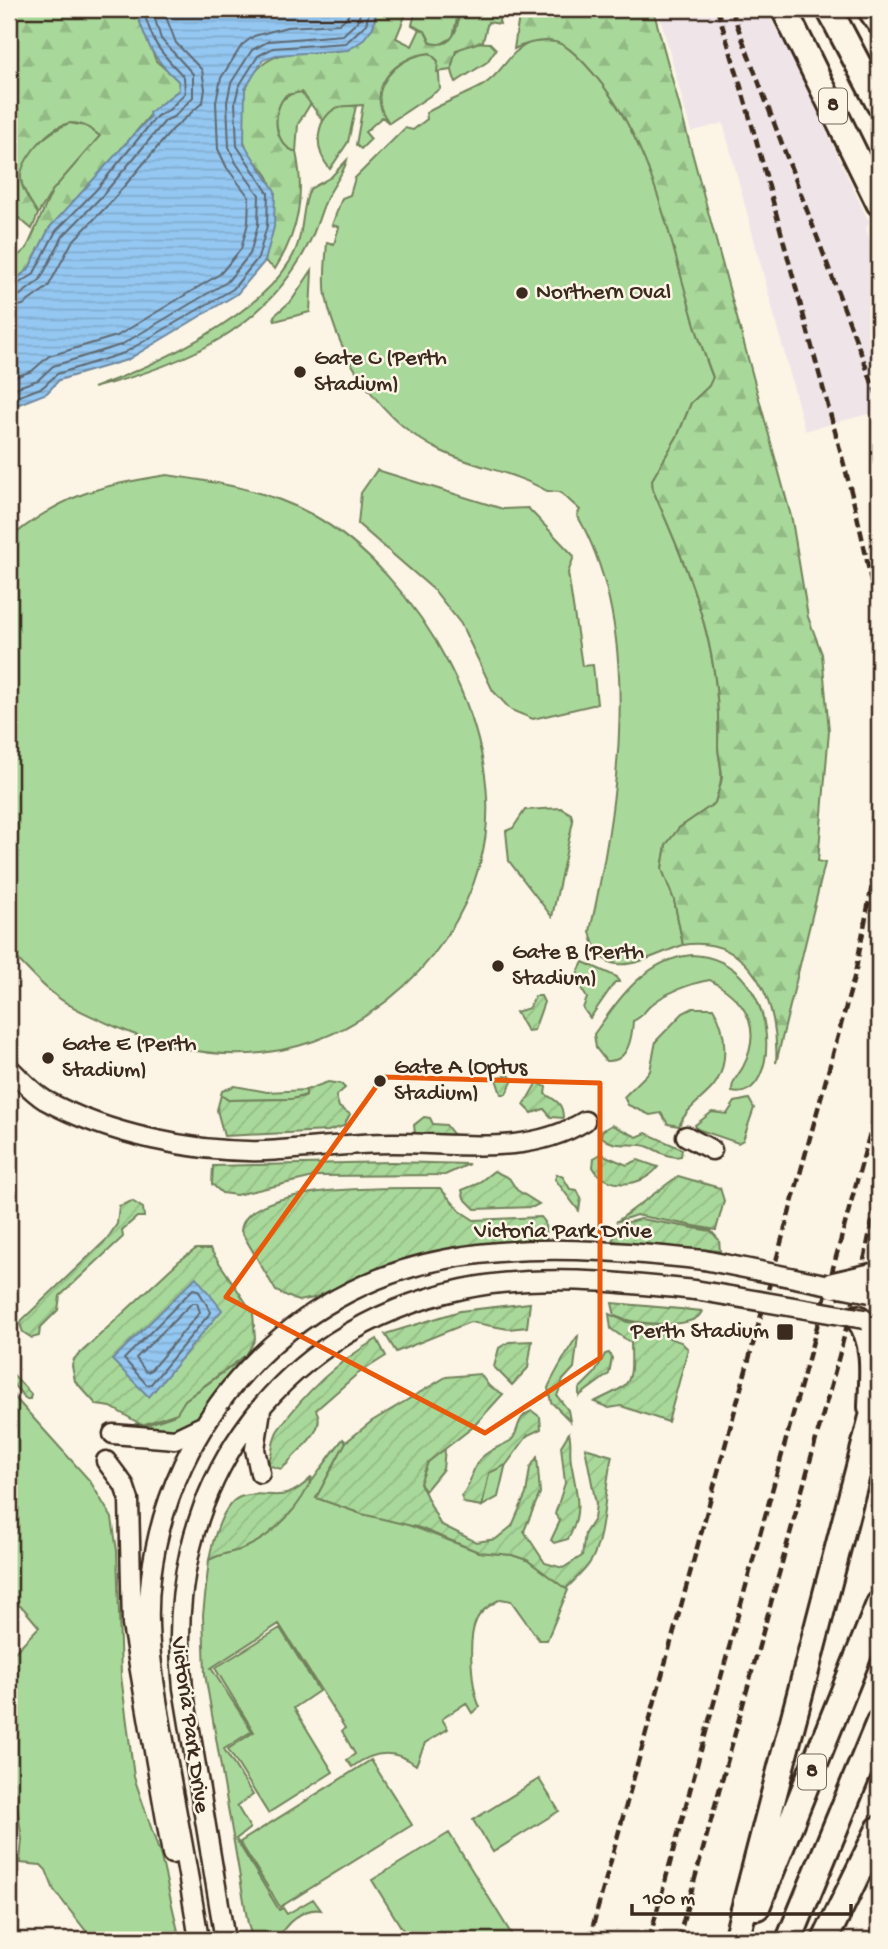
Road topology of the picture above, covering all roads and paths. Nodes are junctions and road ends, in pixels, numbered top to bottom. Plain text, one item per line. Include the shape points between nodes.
1 (784, 9) edge
2 (829, 9) edge
3 (870, 9) edge
4 (879, 22) edge
5 (879, 104) edge
6 (879, 203) edge
7 (9, 1068) edge
8 (585, 1121) dead end
9 (687, 1136) dead end
10 (712, 1150) dead end
11 (834, 1285) joint
12 (875, 1285) edge
13 (866, 1321) edge
14 (879, 1390) edge
15 (261, 1407) junction
16 (871, 1414) junction
17 (203, 1424) junction
18 (113, 1434) dead end
19 (106, 1461) dead end
20 (260, 1474) dead end
21 (879, 1604) edge
22 (879, 1722) edge
23 (877, 1838) edge
24 (198, 1939) edge
25 (225, 1940) edge
26 (736, 1940) edge
27 (744, 1940) edge
28 (789, 1940) edge
29 (825, 1940) edge

1 - 6 highway, 8
2 - 5 highway, 8
3 - 4 highway
7 - 8 street via 43,1099 114,1130 216,1149 263,1151 394,1143 491,1146 548,1138
9 - 10 street
11 - 12 highway, bridge
11 - 17 street, Victoria Park Drive, bridge via 704,1260 615,1252 539,1251 446,1259 409,1268 333,1300 263,1351
13 - 15 street, Victoria Park Drive, bridge via 695,1290 614,1283 539,1282 466,1289 393,1311 357,1328 309,1360
13 - 16 highway
14 - 16 highway
15 - 20 street via 255,1449
15 - 25 street, Victoria Park Drive via 208,1489 190,1542 180,1593 178,1650
16 - 26 highway
17 - 18 street via 175,1438
17 - 24 street, Victoria Park Drive via 179,1470 161,1523 150,1578 154,1683
19 - 24 street via 129,1500 136,1651 176,1873
21 - 27 highway, 8
22 - 28 highway, 8
23 - 29 highway

